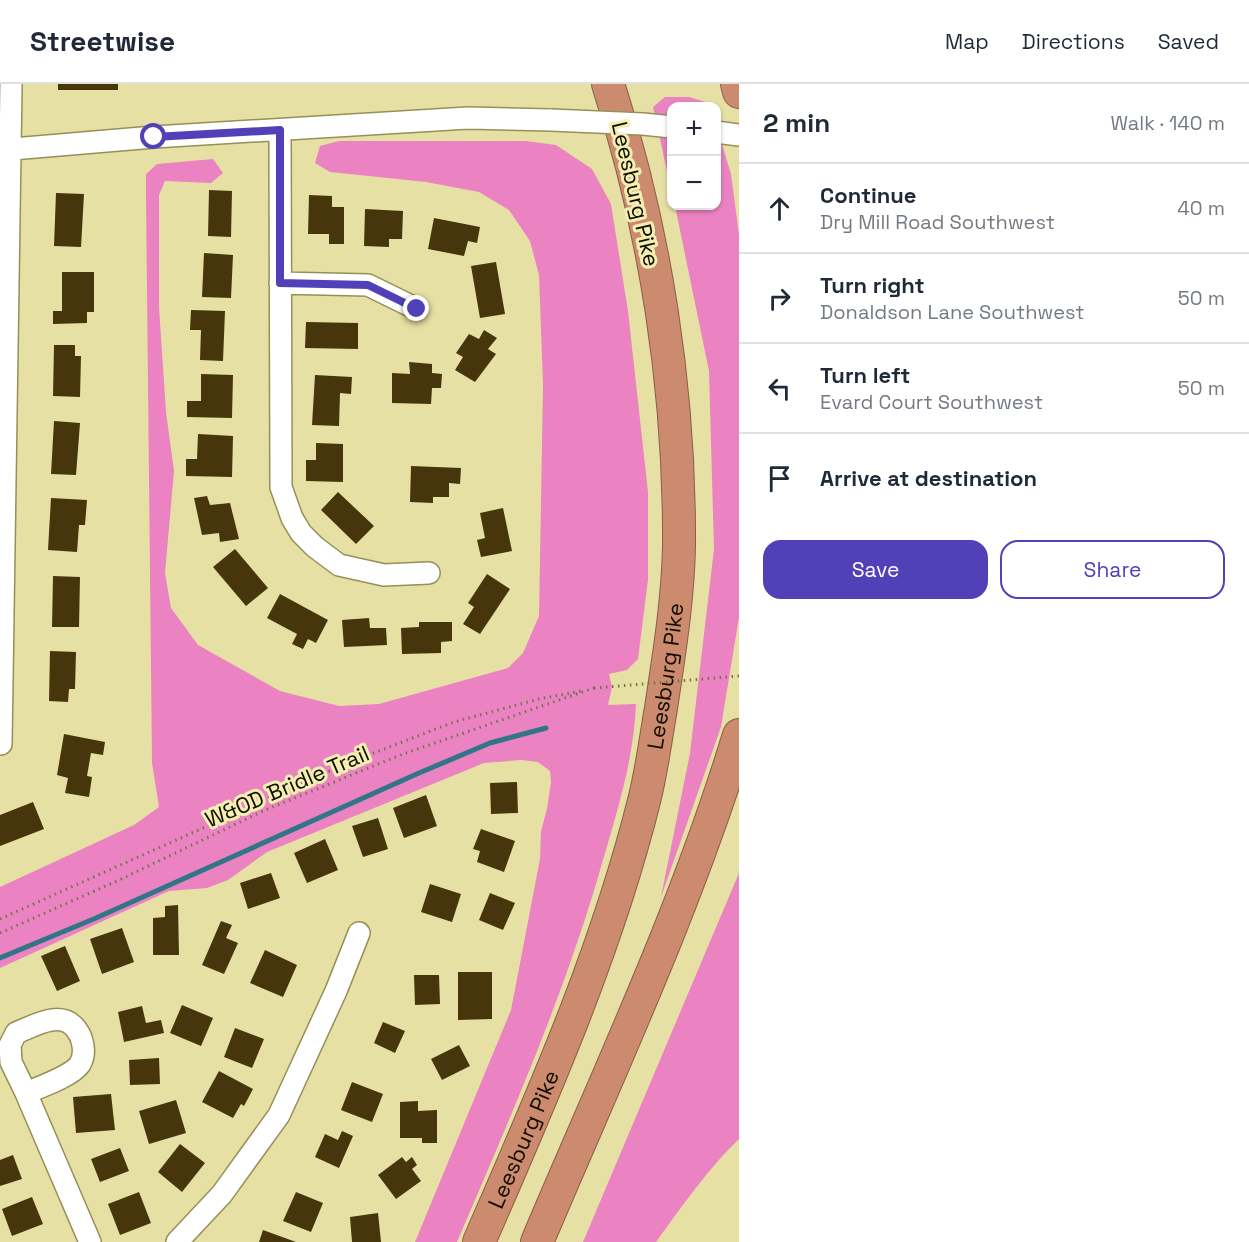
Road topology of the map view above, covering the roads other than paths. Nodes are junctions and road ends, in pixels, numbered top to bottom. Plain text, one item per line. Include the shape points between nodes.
1 (11, 84) edge
2 (608, 84) edge
3 (737, 84) edge
4 (739, 92) edge
5 (667, 126) edge
6 (280, 130) junction
7 (721, 133) edge
8 (739, 135) edge
9 (5, 149) edge
10 (280, 283) junction
11 (417, 309) dead end
12 (429, 573) dead end
13 (2, 613) edge
14 (739, 735) edge
15 (1, 744) edge
16 (359, 933) dead end
17 (26, 1093) dead end
18 (90, 1242) edge
19 (177, 1242) edge
20 (479, 1242) edge
21 (537, 1242) edge

1 - 9 street
2 - 20 highway, Leesburg Pike via 641,201 676,424 679,549 672,637 646,795 616,896 568,1032
3 - 4 highway
5 - 6 street, bridge via 468,118
6 - 9 street
6 - 10 street
7 - 8 street
9 - 13 street
10 - 11 street via 368,285
10 - 12 street via 281,487 292,518 315,547 339,566 384,575
13 - 15 street
14 - 21 highway via 666,941
16 - 19 street via 279,1115 222,1194
17 - 18 street

